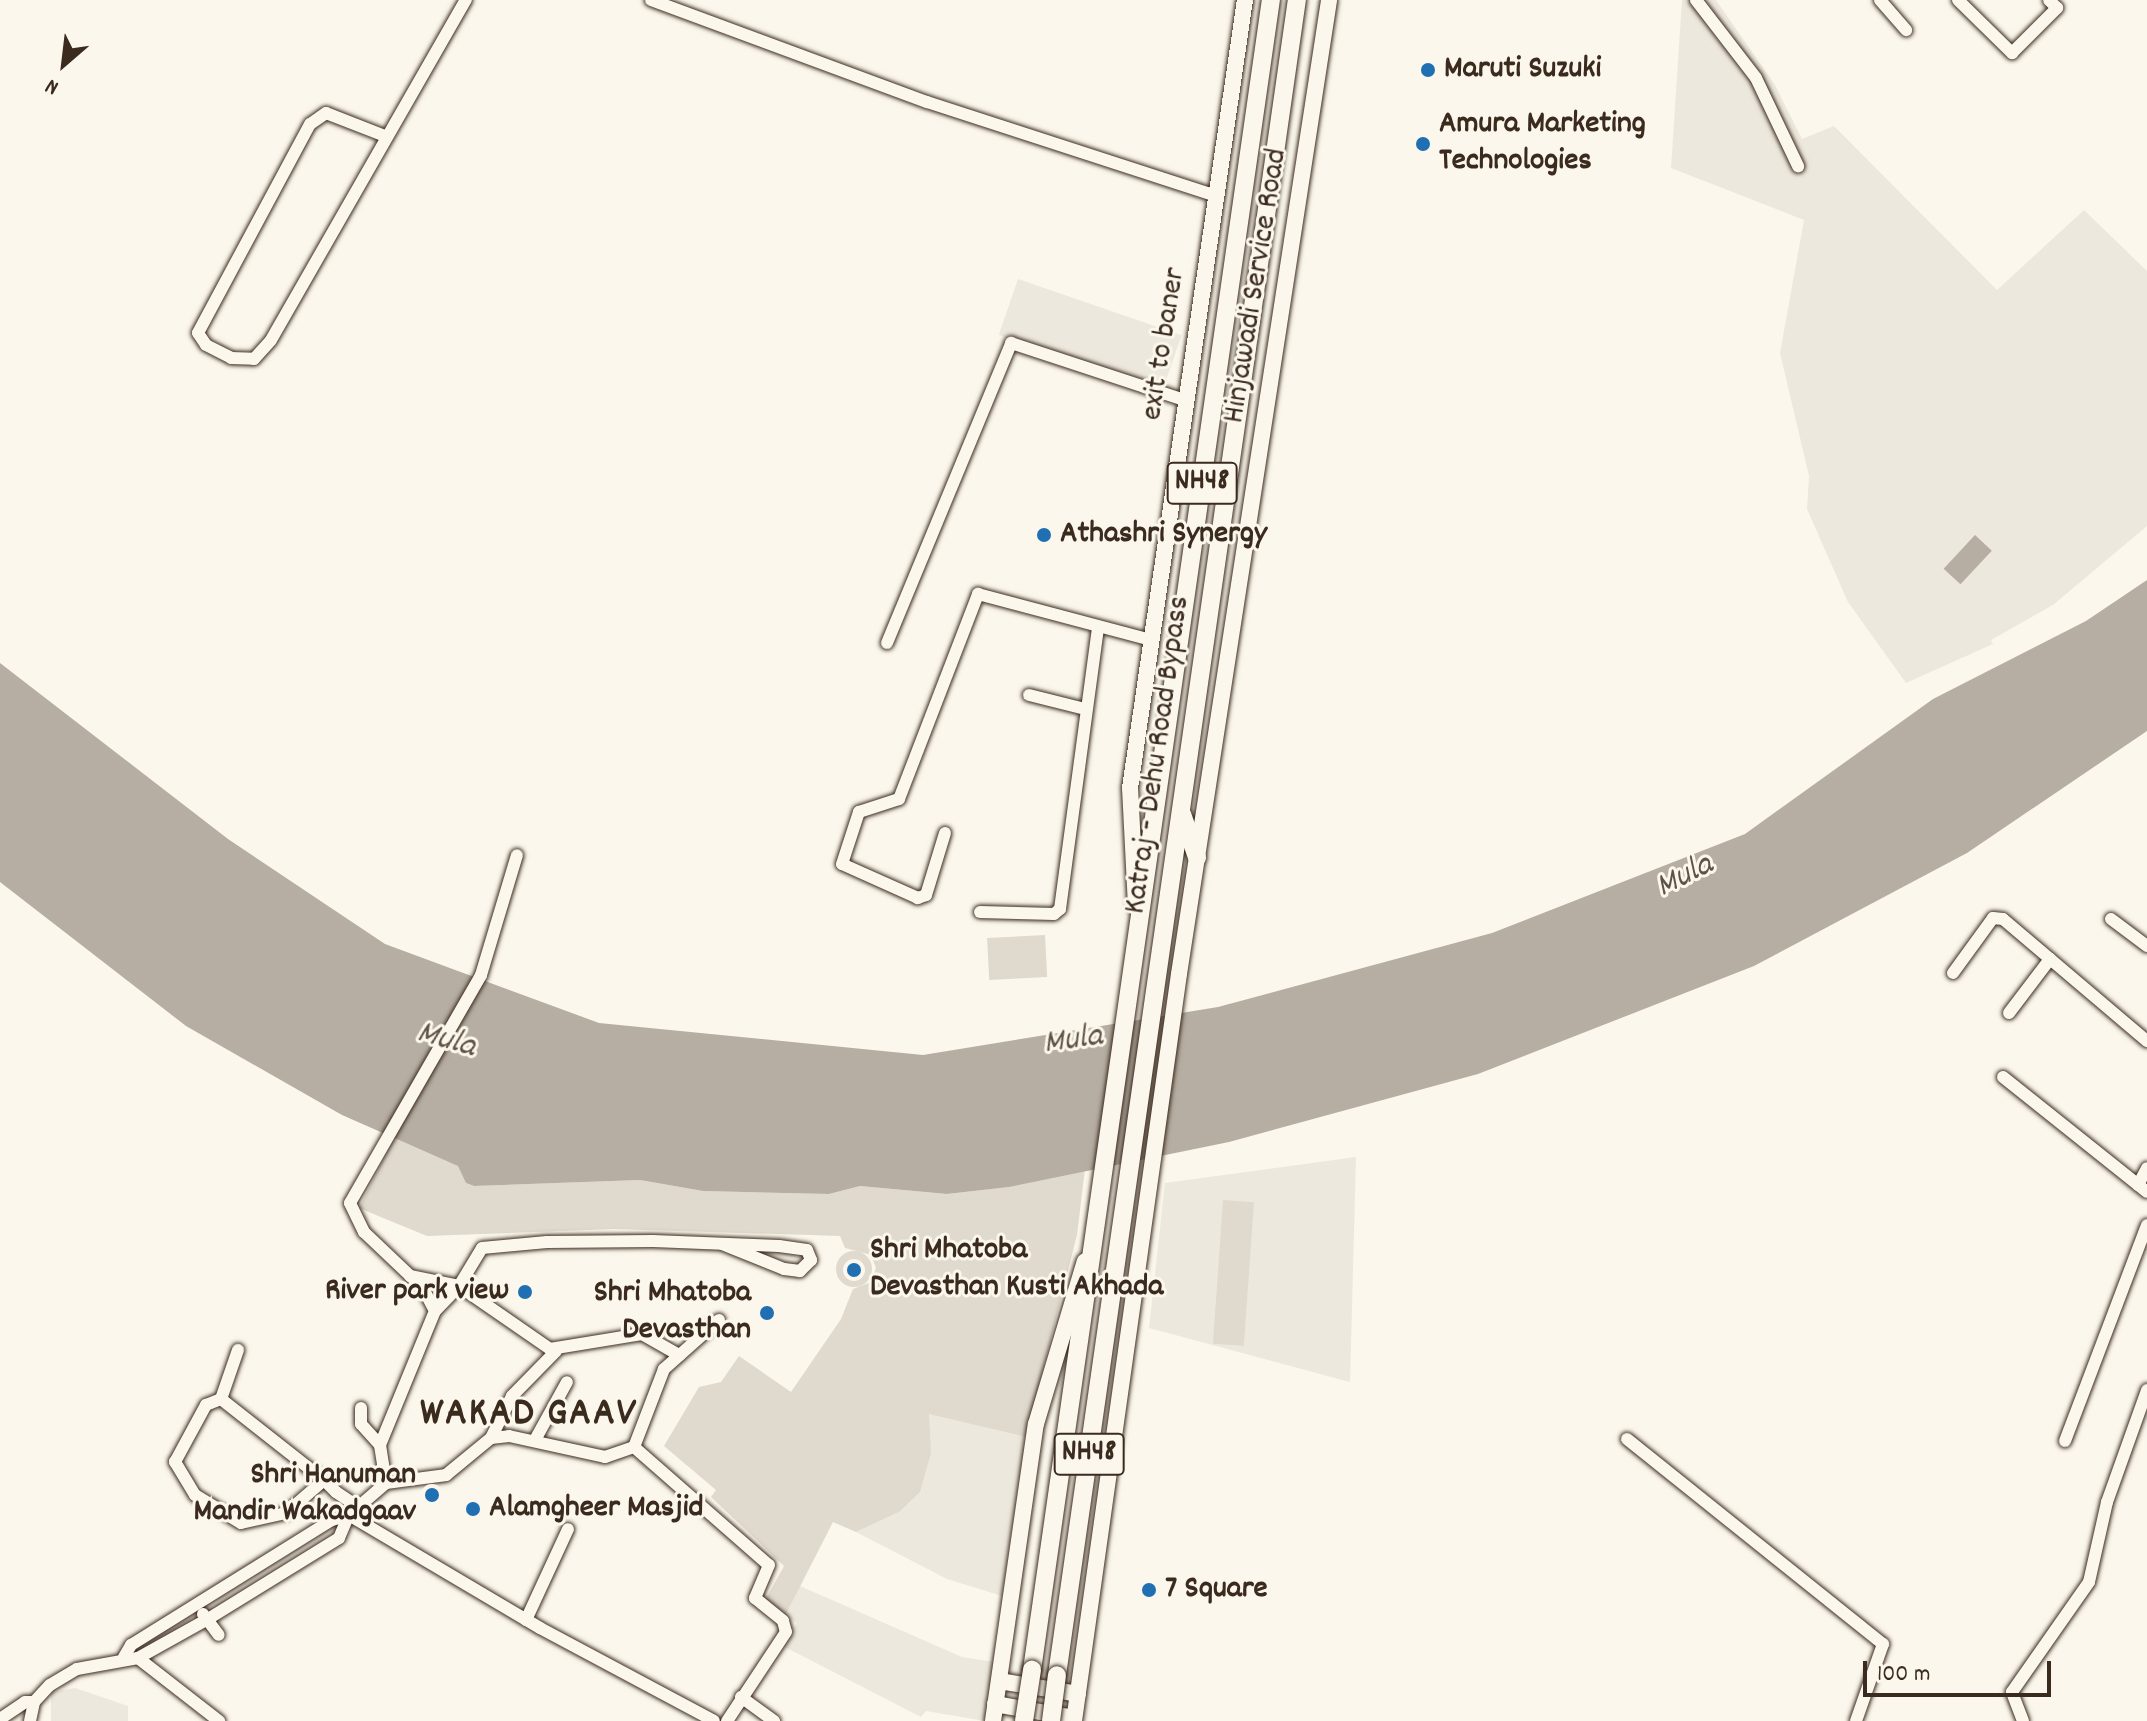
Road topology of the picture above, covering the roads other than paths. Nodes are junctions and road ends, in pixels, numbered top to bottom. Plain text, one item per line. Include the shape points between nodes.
1 (466, 0) edge
2 (651, 0) edge
3 (1245, 0) edge
4 (1271, 0) edge
5 (1297, 0) edge
6 (1329, 0) edge
7 (1696, 0) edge
8 (1880, 0) edge
9 (1958, 0) edge
10 (2049, 0) edge
11 (1906, 30) dead end
12 (385, 136) junction
13 (1798, 166) dead end
14 (1216, 196) junction
15 (1184, 400) junction
16 (1098, 627) junction
17 (1151, 640) junction
18 (887, 643) dead end
19 (1029, 695) dead end
20 (1085, 709) junction
21 (1181, 811) junction
22 (945, 833) dead end
23 (517, 855) dead end
24 (1197, 857) junction
25 (980, 912) dead end
26 (2111, 919) dead end
27 (1137, 935) junction
28 (2147, 946) edge
29 (2050, 959) junction
30 (1953, 973) dead end
31 (2009, 1013) dead end
32 (2147, 1041) edge
33 (2003, 1077) dead end
34 (2147, 1168) edge
35 (2142, 1188) edge
36 (2147, 1225) edge
37 (1094, 1234) junction
38 (722, 1244) junction
39 (410, 1276) junction
40 (459, 1286) junction
41 (435, 1311) junction
42 (719, 1320) dead end
43 (238, 1350) dead end
44 (556, 1351) junction
45 (679, 1355) junction
46 (567, 1382) dead end
47 (2147, 1390) edge
48 (221, 1399) junction
49 (361, 1408) dead end
50 (491, 1438) junction
51 (1627, 1439) dead end
52 (535, 1440) junction
53 (2065, 1441) dead end
54 (380, 1445) junction
55 (634, 1447) junction
56 (324, 1480) junction
57 (386, 1483) junction
58 (353, 1511) junction
59 (568, 1529) dead end
60 (196, 1605) junction
61 (208, 1619) junction
62 (526, 1620) junction
63 (219, 1635) dead end
64 (124, 1657) junction
65 (138, 1658) junction
66 (999, 1681) junction
67 (1078, 1694) junction
68 (741, 1697) junction
69 (34, 1702) junction
70 (994, 1713) edge
71 (0, 1719) edge
72 (1074, 1719) edge
73 (30, 1721) edge
74 (219, 1721) edge
75 (714, 1721) edge
76 (727, 1721) edge
77 (774, 1721) edge
78 (1024, 1721) edge
79 (1051, 1721) edge
80 (1856, 1721) edge
81 (2023, 1721) edge

1 - 12 street
2 - 14 street via 927,102
3 - 14 main road, exit to baner
4 - 27 highway, Katraj - Dehu Road Bypass / NH48
5 - 21 highway, Katraj - Dehu Road Bypass / NH48
6 - 24 main road, Hinjawadi Service Road
7 - 13 street via 1756,78
8 - 11 street
9 - 10 street via 2012,53 2057,8
12 - 12 street via 271,340 254,359 231,358 206,345 198,333 310,124 326,113
14 - 15 main road, exit to baner
15 - 17 main road, exit to baner
15 - 18 street via 1011,343
16 - 17 street
16 - 20 street
16 - 22 street via 983,594 973,600 899,799 859,812 842,864 918,898 926,895
17 - 27 main road, exit to baner via 1130,788
19 - 20 street
20 - 25 street via 1060,909 1054,914
21 - 24 highway
21 - 79 highway, Katraj - Dehu Road Bypass / NH48, bridge
23 - 39 street via 481,975 352,1194 352,1212 364,1232
24 - 67 main road, Hinjawadi Service Road
26 - 28 street
27 - 37 highway, Katraj - Dehu Road Bypass / NH48
29 - 30 street via 1997,917
29 - 31 street
29 - 32 street
33 - 35 street
34 - 35 street
36 - 53 street
37 - 66 main road via 1036,1424
37 - 78 highway, NH48, bridge
38 - 38 street via 807,1250 811,1260 800,1271 784,1269
38 - 40 street via 489,1245 464,1269
39 - 40 street
39 - 41 street via 434,1302
40 - 41 street
40 - 44 street
41 - 54 street via 398,1389
42 - 45 street
43 - 48 street
44 - 45 street via 597,1338 642,1334
44 - 50 street via 512,1396
45 - 55 street via 659,1379
46 - 52 street
47 - 81 street via 2107,1502 2089,1582 2012,1692
48 - 56 street
48 - 56 street via 206,1405 175,1462 195,1495 241,1523 286,1513
49 - 54 street via 361,1424
50 - 52 street
50 - 57 street via 446,1475
51 - 80 street via 1883,1644
52 - 55 street via 605,1457
54 - 57 street
55 - 68 street via 768,1562 755,1598 783,1621 786,1632
56 - 58 street
57 - 58 street
58 - 60 street
58 - 61 street via 339,1538
58 - 62 street
59 - 62 street
60 - 61 street
60 - 64 street via 131,1645
61 - 63 street
61 - 65 street
62 - 75 street
64 - 65 street
64 - 69 street via 77,1669
65 - 74 street
66 - 67 main road
66 - 70 main road
67 - 72 main road, Hinjawadi Service Road
68 - 76 street
68 - 77 street
69 - 71 street via 25,1702
69 - 73 street
70 - 72 main road

